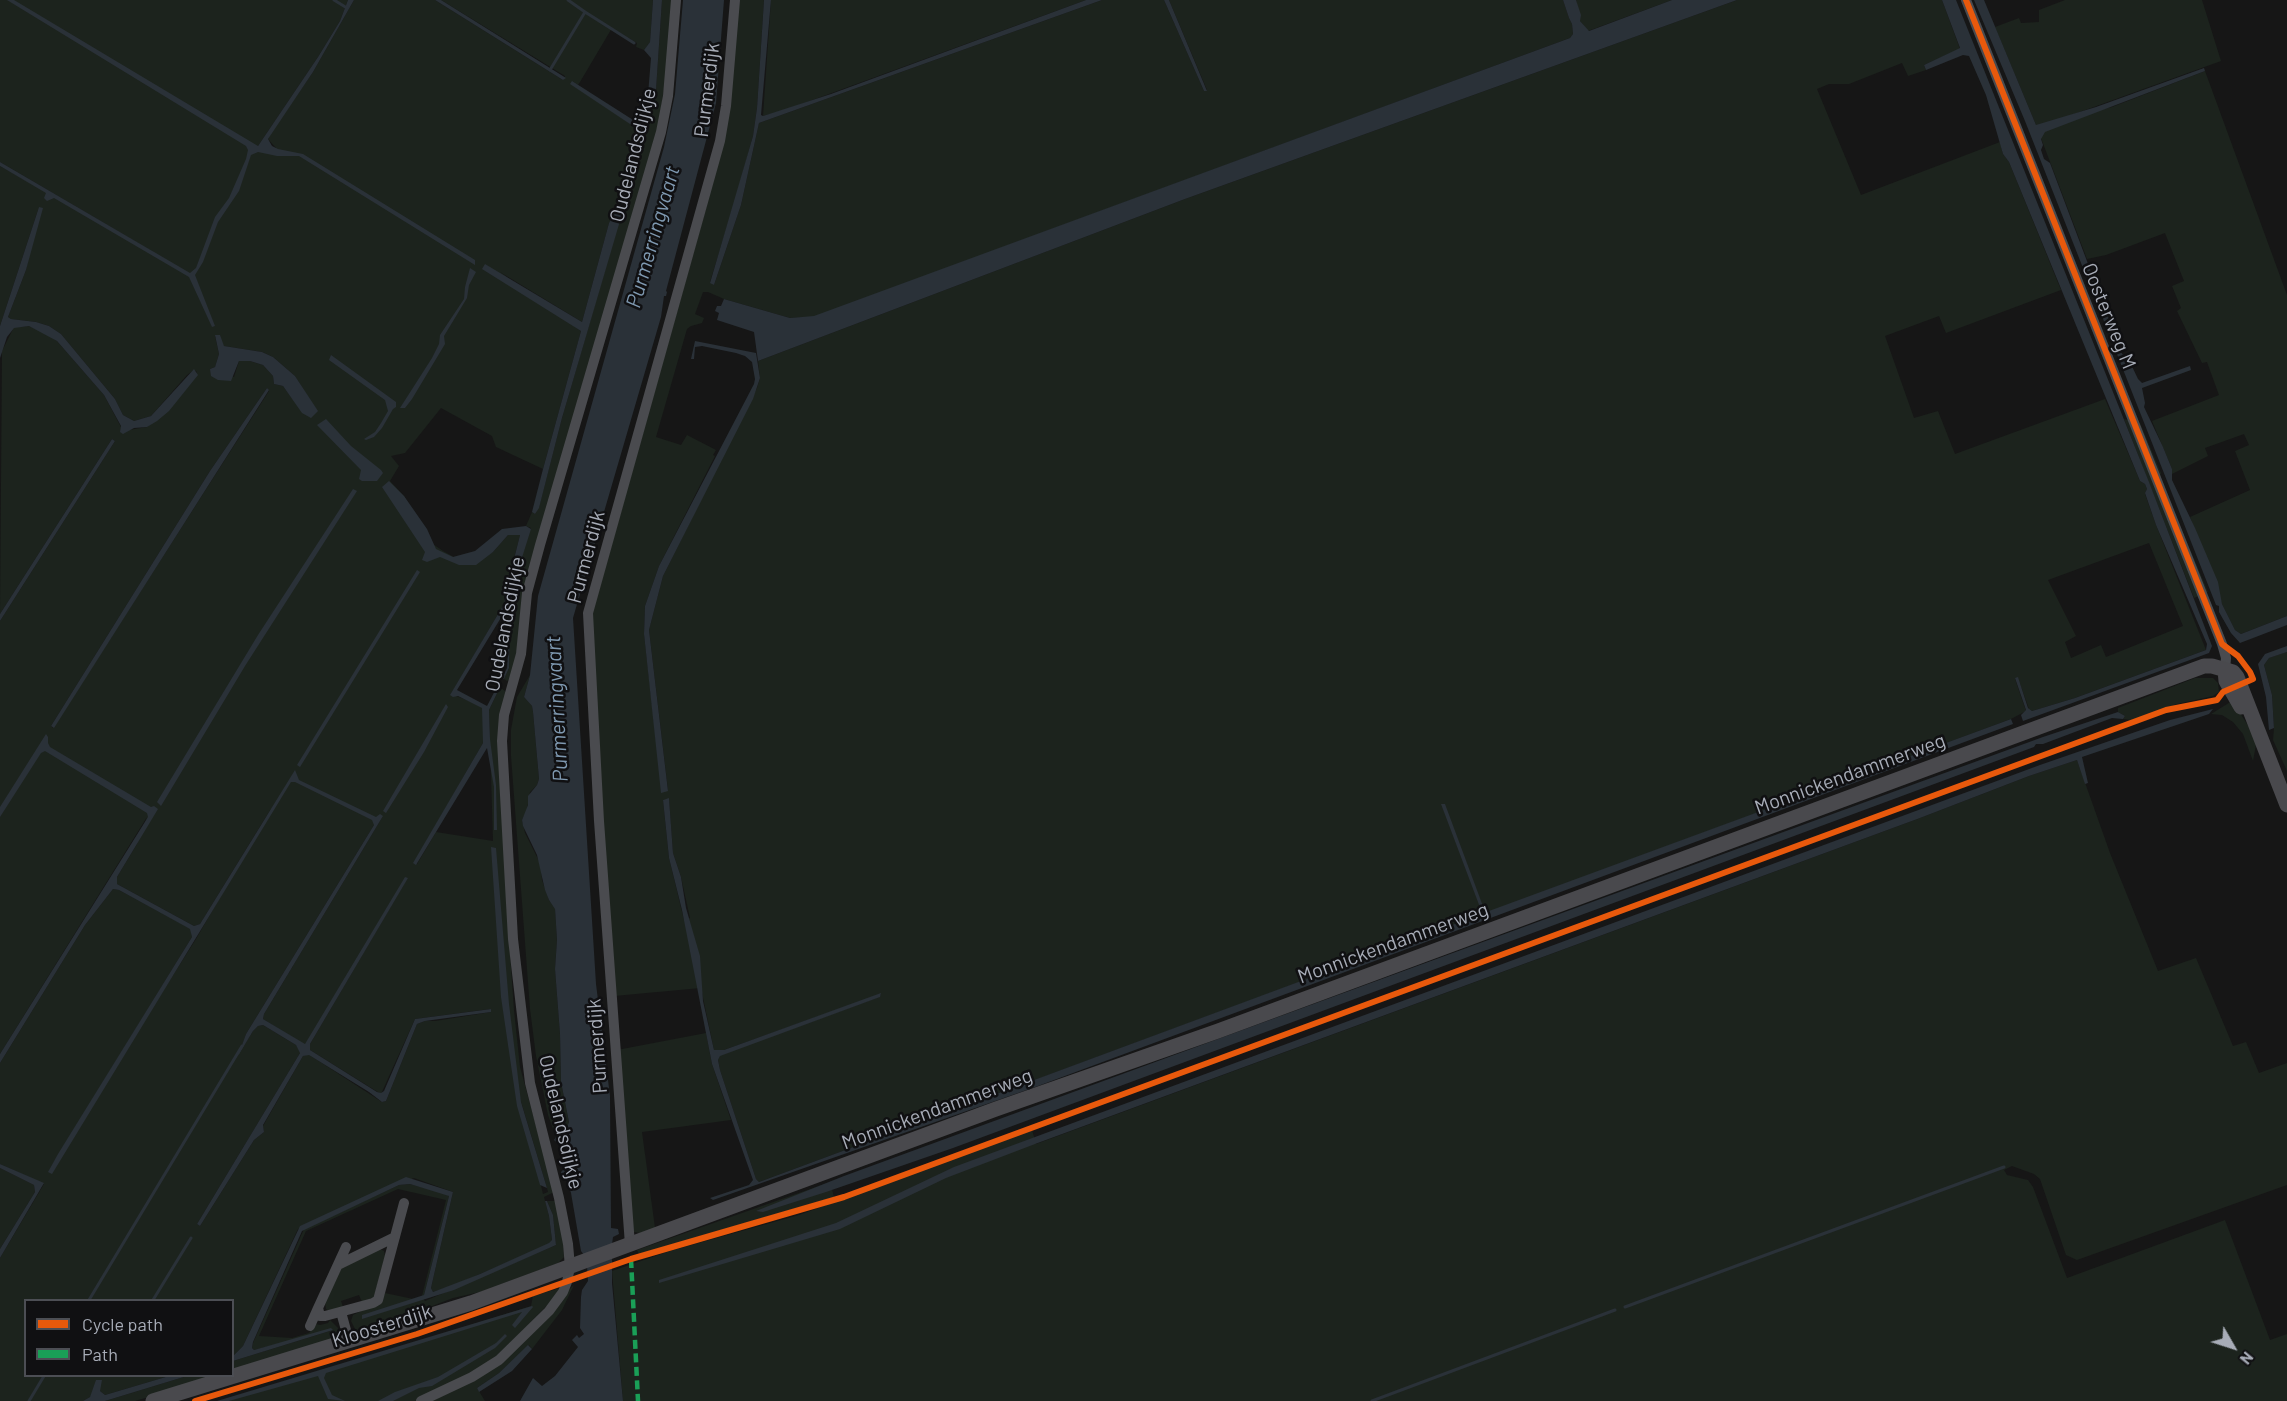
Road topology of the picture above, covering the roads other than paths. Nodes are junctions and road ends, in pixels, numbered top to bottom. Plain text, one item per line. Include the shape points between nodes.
1 (676, 0) edge
2 (735, 0) edge
3 (1966, 0) edge
4 (2225, 669) junction
5 (2287, 805) edge
6 (404, 1203) dead end
7 (395, 1238) junction
8 (625, 1246) junction
9 (346, 1247) dead end
10 (338, 1265) junction
11 (573, 1266) junction
12 (318, 1308) junction
13 (341, 1312) junction
14 (310, 1326) dead end
15 (349, 1341) junction
16 (234, 1376) edge
17 (231, 1377) edge
18 (153, 1401) edge
19 (421, 1401) edge

1 - 11 street, Oudelandsdijkje via 661,132 540,545 528,593 521,654 504,715 502,741 513,939 530,1083
2 - 8 street, Purmerdijk via 720,141 588,613
3 - 4 street, Oosterweg M via 2222,644
4 - 5 street, Oosterweg M via 2226,681 2257,731
4 - 8 street, Monnickendammerweg via 2204,666
6 - 7 street, Kloosterdijk
7 - 10 street
7 - 13 street, Kloosterdijk via 378,1300
8 - 11 street, Monnickendammerweg
9 - 10 street, Kloosterdijk
10 - 12 street, Kloosterdijk
11 - 15 street, Kloosterdijk
11 - 19 street via 555,1304 510,1349 483,1371
12 - 13 street, Kloosterdijk via 320,1316
12 - 14 street, Kloosterdijk
13 - 15 street, Kloosterdijk
15 - 16 street, Kloosterdijk
17 - 18 street, Kloosterdijk

